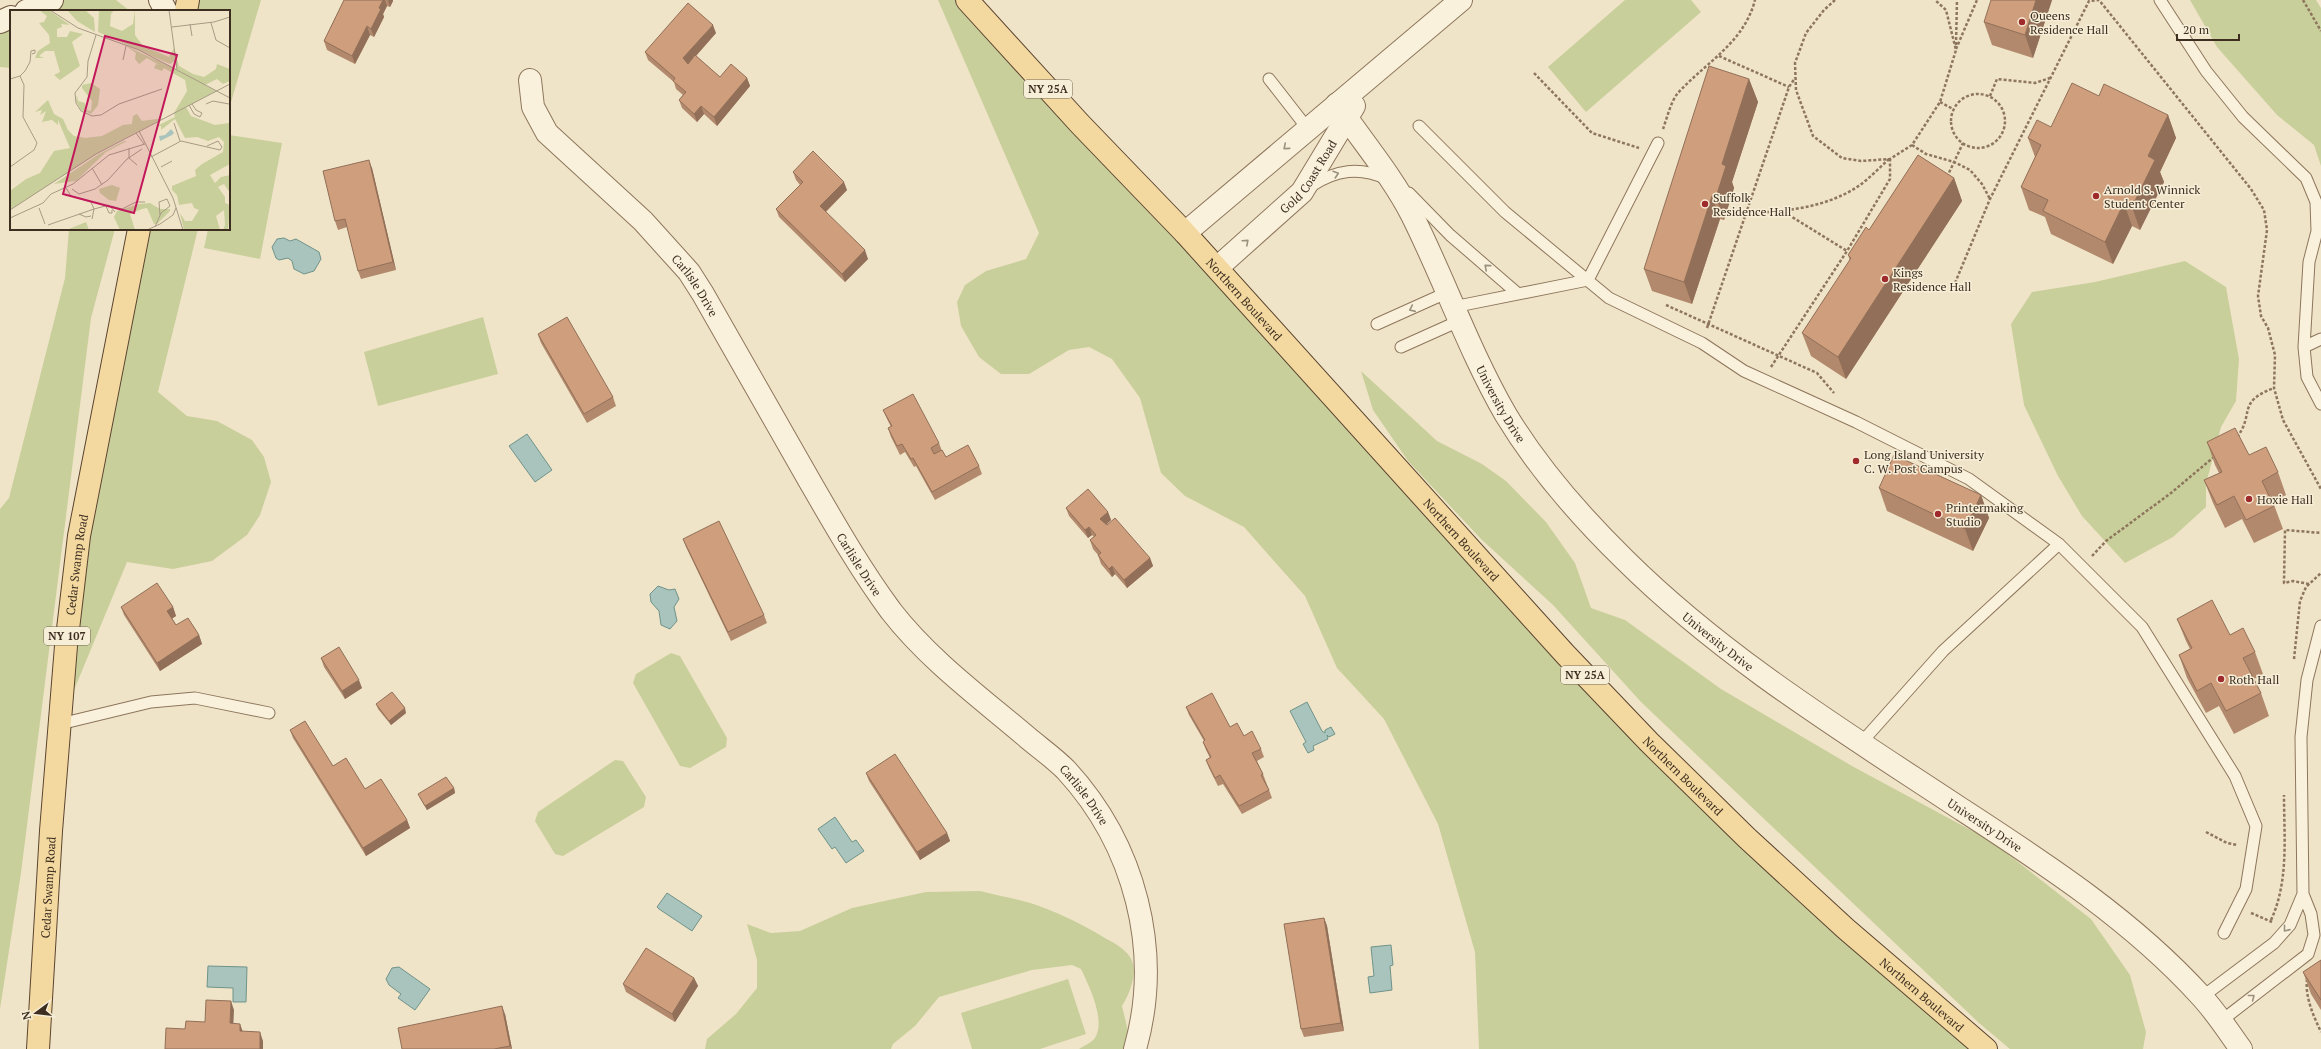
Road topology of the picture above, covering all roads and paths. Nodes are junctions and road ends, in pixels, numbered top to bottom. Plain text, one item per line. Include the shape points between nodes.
1 (52, 0) edge
2 (160, 0) edge
3 (188, 0) edge
4 (967, 0) edge
5 (1461, 0) edge
6 (1755, 0) edge
7 (1835, 0) edge
8 (1935, 0) edge
9 (1956, 0) edge
10 (1977, 0) edge
11 (2160, 0) edge
12 (2303, 0) edge
13 (28, 10) edge
14 (165, 10) edge
15 (186, 10) edge
16 (10, 17) edge
17 (0, 22) edge
18 (2321, 31) edge
19 (1956, 50) junction
20 (1719, 56) junction
21 (1534, 73) dead end
22 (1796, 78) junction
23 (2051, 78) junction
24 (1269, 79) dead end
25 (530, 80) dead end
26 (1789, 87) junction
27 (1990, 96) junction
28 (1940, 102) junction
29 (1953, 109) junction
30 (1342, 111) junction
31 (1418, 126) dead end
32 (1308, 129) junction
33 (1658, 143) joint
34 (1963, 143) junction
35 (1912, 145) junction
36 (1653, 153) junction
37 (1890, 158) junction
38 (1954, 162) junction
39 (1385, 172) junction
40 (1944, 183) edge
41 (1302, 192) junction
42 (1990, 199) junction
43 (1783, 212) junction
44 (1746, 213) junction
45 (139, 230) edge
46 (1186, 233) junction
47 (1847, 252) junction
48 (1217, 268) junction
49 (1588, 280) junction
50 (1954, 283) dead end
51 (1517, 293) junction
52 (1666, 305) edge
53 (1453, 307) junction
54 (1709, 323) junction
55 (1377, 324) dead end
56 (2321, 339) edge
57 (1702, 343) junction
58 (1401, 347) dead end
59 (2304, 347) junction
60 (1778, 354) junction
61 (1763, 379) junction
62 (2274, 388) junction
63 (2321, 404) edge
64 (1856, 422) junction
65 (2233, 441) edge
66 (2221, 451) edge
67 (2321, 489) edge
68 (2321, 533) edge
69 (2059, 544) junction
70 (2081, 566) junction
71 (2309, 584) dead end
72 (2321, 626) edge
73 (269, 713) dead end
74 (60, 724) junction
75 (1861, 743) junction
76 (2206, 832) dead end
77 (2253, 849) junction
78 (2303, 894) junction
79 (2237, 906) junction
80 (2271, 921) dead end
81 (2224, 933) dead end
82 (2307, 975) edge
83 (2202, 997) junction
84 (2221, 1021) junction
85 (2321, 1032) edge
86 (38, 1049) edge
87 (1135, 1049) edge
88 (1986, 1049) edge
89 (2242, 1049) edge

1 - 13 street
2 - 14 street
3 - 15 main road
4 - 46 main road, Northern Boulevard / NY 25A via 1080,124
5 - 30 street, Gold Coast Road via 1378,68
6 - 20 path via 1737,37
7 - 22 path via 1806,33 1795,63
8 - 19 path via 1946,10
9 - 19 path
10 - 19 path
11 - 59 lane via 2206,71 2243,117 2306,178 2316,202 2317,231 2309,262
12 - 18 path
16 - 17 street
19 - 28 path
20 - 26 path
20 - 33 path via 1677,94
21 - 36 path via 1592,133
22 - 26 path
22 - 37 path via 1796,90 1813,136 1842,158 1861,161
23 - 27 path via 2035,83 1997,79
23 - 42 path
23 - 62 path via 2089,1 2099,0 2251,189 2264,210 2267,230 2258,296 2261,316 2268,328 2275,355
24 - 32 lane
25 - 87 street, Carlisle Drive via 533,107 551,136 643,221 689,272 858,565 893,613 936,659 1065,770 1104,818 1132,882 1145,933 1146,976 1141,1028
26 - 44 path
27 - 29 path via 1969,95 1960,100
27 - 34 path via 2004,112 2003,133 1987,147 1977,148
28 - 29 path
28 - 35 path
29 - 34 path via 1952,130
30 - 32 street, Gold Coast Road
30 - 39 street, University Drive
30 - 41 street, Gold Coast Road
31 - 49 lane via 1505,212
32 -> 46 street, Gold Coast Road
33 - 36 lane
34 - 38 path
35 - 37 path
35 - 38 path via 1926,154
36 - 49 lane
37 - 43 path via 1857,188 1829,200
37 - 47 path via 1890,179
38 - 40 path
38 - 42 path via 1970,170
41 -> 39 lane via 1325,177 1345,171
51 -> 39 lane via 1450,235
39 - 53 street, University Drive via 1412,214
48 -> 41 street, Gold Coast Road
42 - 50 path
43 - 44 path
43 - 47 path
44 - 54 path
45 - 74 main road, Cedar Swamp Road / NY 107 via 79,536
46 - 48 main road, Northern Boulevard / NY 25A
47 - 60 path
48 - 88 main road, Northern Boulevard / NY 25A via 1565,654 1649,742 1747,838 1846,929
49 - 51 lane
49 - 57 lane via 1609,298
51 - 53 lane
52 - 54 path
53 -> 55 lane
53 - 58 lane
53 - 75 street, University Drive via 1507,416 1554,482 1624,559 1697,626 1745,663
54 - 57 path
54 - 60 path
56 - 59 lane
57 - 61 lane via 1744,371
59 - 63 lane via 2307,378
60 - 61 path
60 - 64 path via 1818,373
61 - 64 lane
62 - 65 path via 2259,394 2250,403 2241,432
62 - 67 path via 2283,420
64 - 69 lane via 1969,479
66 - 70 path via 2171,493 2106,541
68 - 71 path via 2285,530 2284,584 2293,581
69 - 70 lane
69 - 75 lane via 1943,652
70 - 77 lane via 2142,627 2235,776 2256,826
72 - 78 lane via 2306,680 2301,736
73 - 74 lane via 195,698 151,702
74 - 86 main road, Cedar Swamp Road / NY 107
75 - 83 street, University Drive via 2060,874 2145,941
76 - 77 path via 2227,843
77 - 79 lane via 2246,889
78 -> 83 lane via 2290,925 2274,943
84 -> 78 lane via 2308,954 2314,935 2311,914
79 - 80 path
79 - 81 lane
82 - 85 path via 2306,988
83 - 84 street, University Drive
84 - 89 street, University Drive

